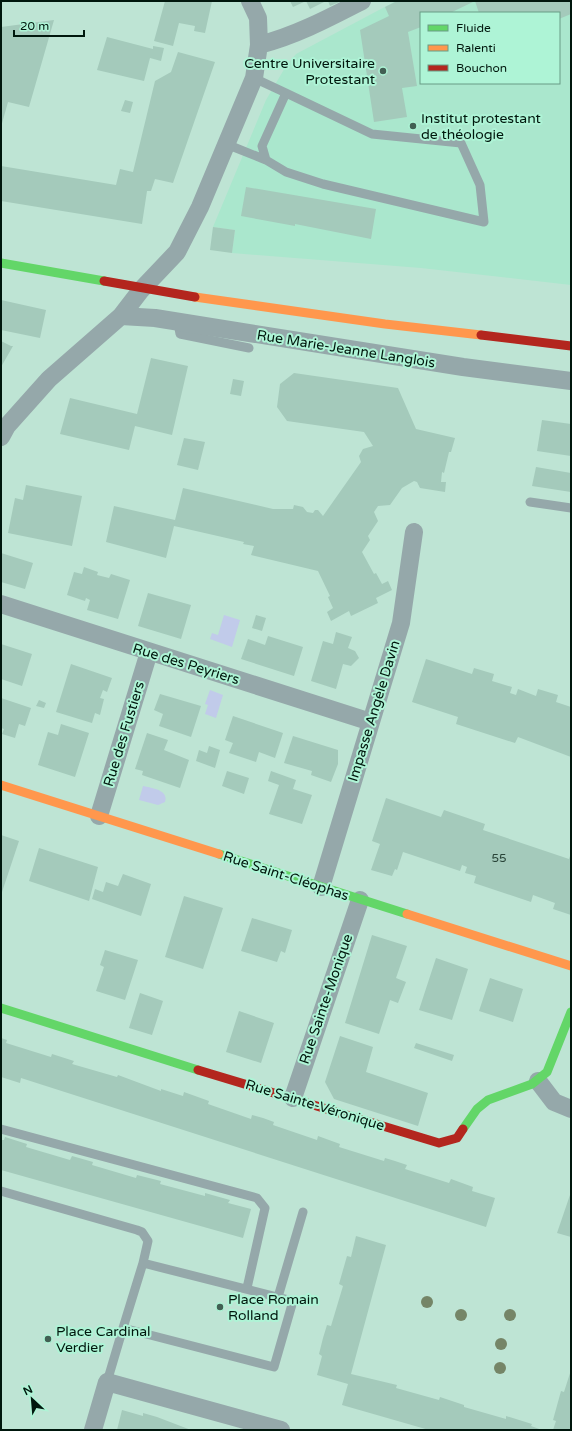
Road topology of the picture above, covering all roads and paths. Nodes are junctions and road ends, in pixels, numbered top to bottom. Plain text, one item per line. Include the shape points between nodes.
1 (250, 1) edge
2 (362, 1) edge
3 (259, 45) junction
4 (254, 78) junction
5 (286, 93) junction
6 (226, 144) junction
7 (266, 160) junction
8 (1, 263) edge
9 (121, 316) junction
10 (178, 323) junction
11 (571, 346) edge
12 (249, 348) dead end
13 (571, 381) edge
14 (3, 429) edge
15 (530, 502) dead end
16 (571, 508) edge
17 (414, 532) dead end
18 (1, 604) edge
19 (149, 652) junction
20 (371, 722) junction
21 (1, 785) edge
22 (100, 816) junction
23 (321, 887) junction
24 (360, 900) junction
25 (571, 966) edge
26 (1, 1008) edge
27 (571, 1012) edge
28 (538, 1081) junction
29 (293, 1098) junction
30 (571, 1109) edge
31 (1, 1129) edge
32 (1, 1190) edge
33 (303, 1212) dead end
34 (143, 1263) junction
35 (247, 1288) junction
36 (278, 1297) junction
37 (123, 1328) junction
38 (107, 1382) junction
39 (93, 1430) edge
40 (281, 1430) edge

1 - 3 street via 258,18
2 - 3 street via 318,23
3 - 4 street
4 - 5 lane
4 - 6 street
5 - 7 lane via 262,146
5 - 7 lane via 372,134 461,143 480,185 484,222 323,184 286,172
6 - 7 lane
6 - 9 street via 200,207 177,252 141,290
8 - 11 street, bridge via 195,297 385,324
9 - 10 street, Rue Marie-Jeanne Langlois via 155,318
9 - 14 street via 48,379
10 - 12 lane via 180,334
10 - 13 street, Rue Marie-Jeanne Langlois
15 - 16 lane
17 - 20 street, Impasse Angèle Davin via 401,623
18 - 19 street, Rue des Peyriers
19 - 20 street, Rue des Peyriers
19 - 22 street, Rue des Fustiers
20 - 23 street, Impasse Angèle Davin
21 - 22 street, Rue Saint-Cléophas
22 - 23 street, Rue Saint-Cléophas
23 - 24 street, Rue Saint-Cléophas
24 - 25 street, Rue Saint-Cléophas
24 - 29 street, Rue Sainte-Monique
26 - 29 street, Rue Sainte-Véronique
27 - 28 street, Rue Sainte-Véronique via 548,1070
28 - 29 street, Rue Sainte-Véronique via 502,1093 479,1106 457,1138 439,1142
28 - 30 street via 554,1102
31 - 35 lane via 256,1198 265,1208
32 - 34 lane via 142,1232 148,1241
33 - 36 lane
34 - 35 lane
34 - 37 lane
35 - 36 lane
36 - 37 lane via 293,1300 274,1367
37 - 38 lane
38 - 39 street
38 - 40 street

